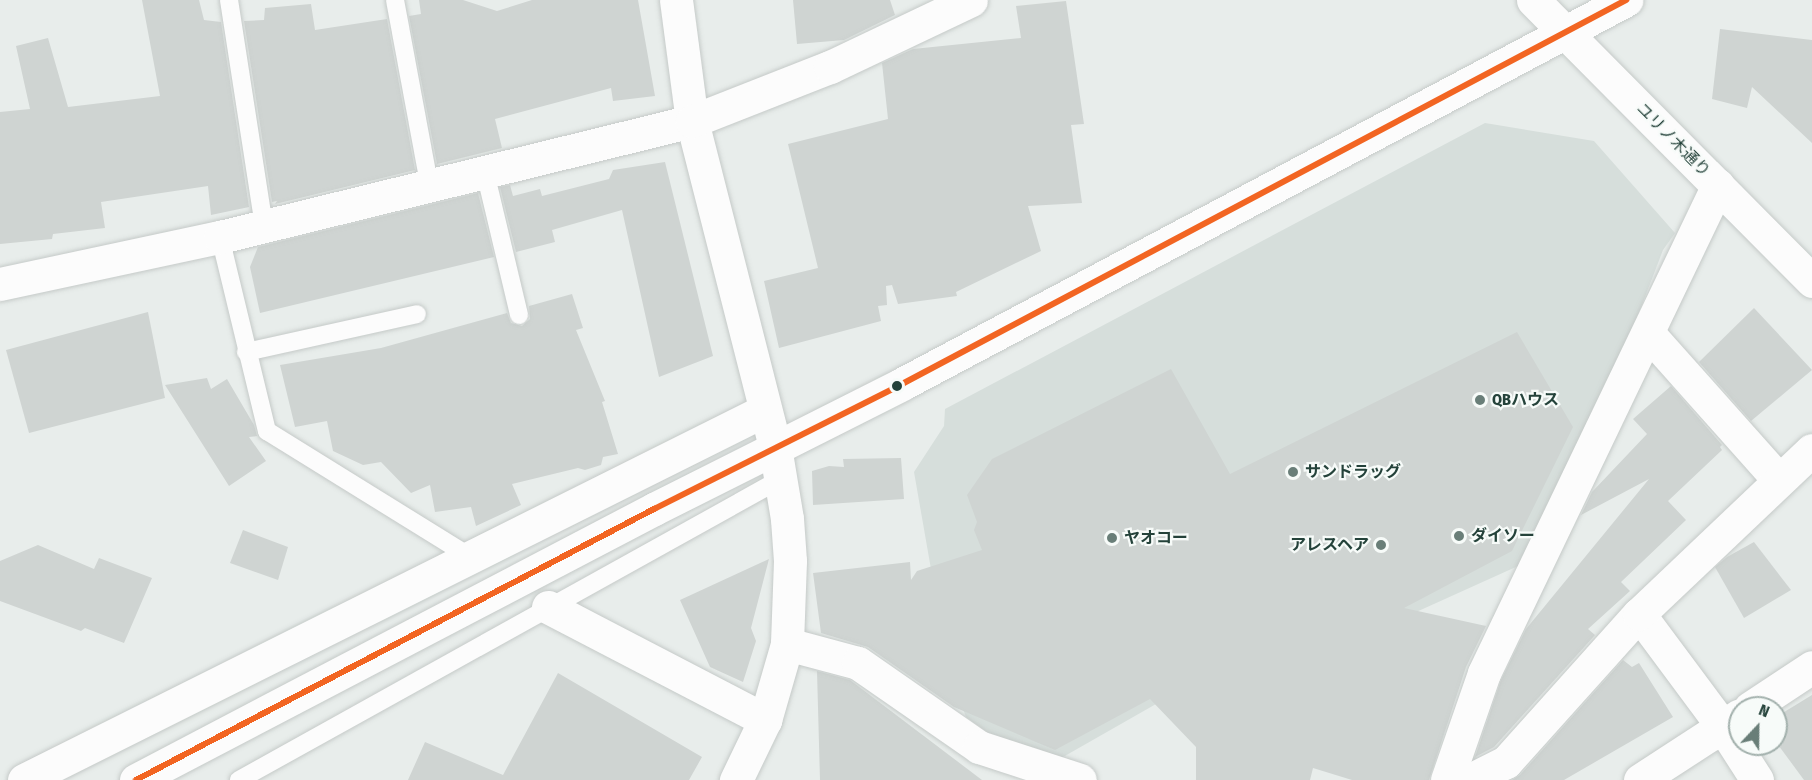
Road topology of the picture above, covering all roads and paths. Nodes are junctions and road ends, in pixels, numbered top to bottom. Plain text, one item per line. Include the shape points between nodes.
1 (229, 0) edge
2 (395, 0) edge
3 (676, 0) edge
4 (971, 0) edge
5 (1533, 0) edge
6 (1626, 0) edge
7 (1565, 32) junction
8 (692, 121) junction
9 (485, 172) junction
10 (429, 184) junction
11 (1718, 186) junction
12 (264, 227) junction
13 (220, 237) junction
14 (1812, 281) edge
15 (0, 284) edge
16 (417, 314) dead end
17 (519, 315) dead end
18 (1648, 333) junction
19 (246, 352) junction
20 (765, 410) junction
21 (774, 447) junction
22 (1812, 450) edge
23 (781, 479) junction
24 (1779, 480) junction
25 (470, 557) junction
26 (548, 607) junction
27 (1639, 614) junction
28 (787, 644) junction
29 (1812, 667) edge
30 (1768, 696) edge
31 (1728, 718) edge
32 (765, 720) junction
33 (1728, 723) edge
34 (1746, 756) edge
35 (1047, 775) edge
36 (138, 779) edge
37 (24, 780) edge
38 (239, 780) edge
39 (736, 780) edge
40 (1080, 780) edge
41 (1447, 780) edge
42 (1470, 780) edge
43 (1641, 780) edge
44 (1757, 780) edge

1 - 12 lane
2 - 10 lane
3 - 8 street
4 - 8 street via 830,67
5 - 7 street, ユリノ木通り
6 - 7 street
7 - 11 street, ユリノ木通り
7 - 21 street via 902,384
8 - 9 street
8 - 20 street
9 - 10 street
9 - 17 lane
10 - 12 street
11 - 14 street, ユリノ木通り
11 - 18 street
12 - 13 street
13 - 15 street
13 - 19 lane
16 - 19 lane
18 - 24 street
18 - 41 street via 1484,673
19 - 25 lane via 267,431
20 - 21 street
20 - 25 street
21 - 23 street
21 - 36 street
22 - 24 street
23 - 26 lane
23 - 28 street via 790,561
24 - 27 street
25 - 37 street
26 - 32 street
26 - 38 lane
27 - 31 street
27 - 42 street via 1506,762
28 - 32 street
28 - 35 street via 858,663 979,747
29 - 30 street
32 - 39 street
33 - 43 street
34 - 44 street
35 - 40 street

